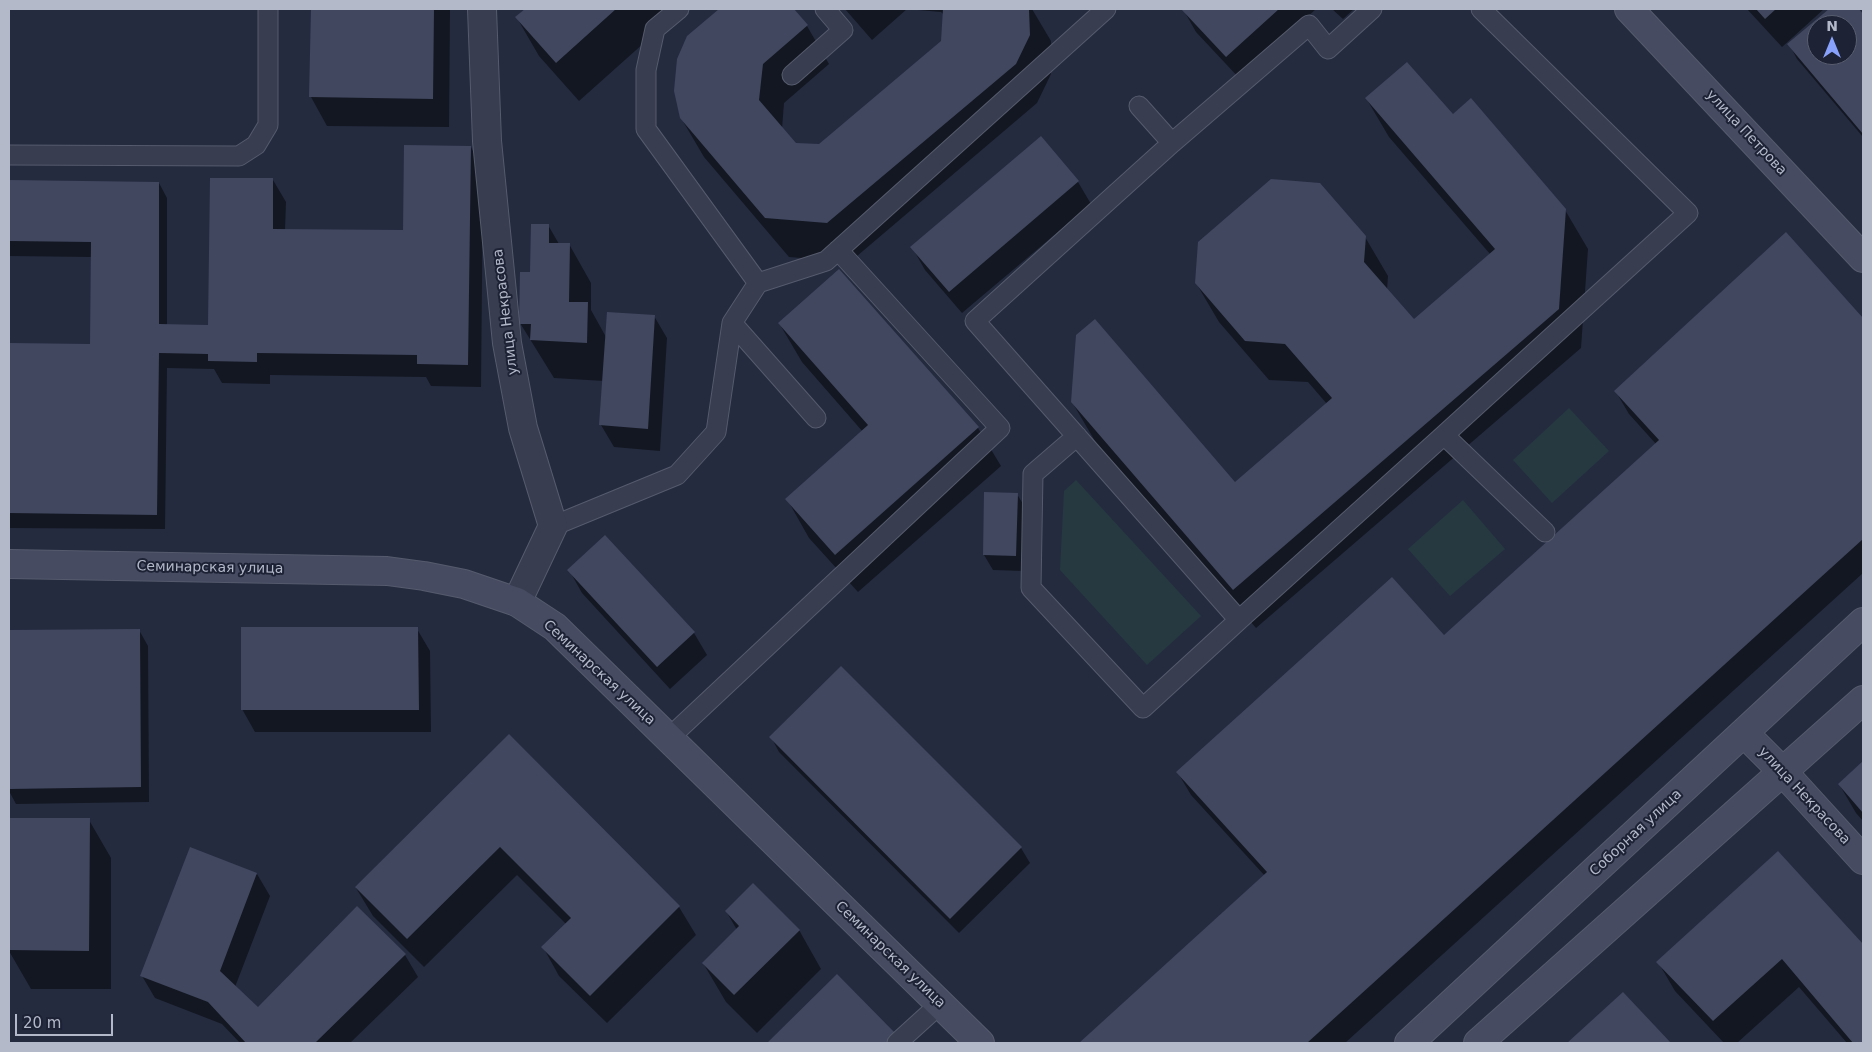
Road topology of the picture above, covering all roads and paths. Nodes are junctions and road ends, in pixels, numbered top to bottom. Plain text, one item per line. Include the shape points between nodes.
1 (268, 9) edge
2 (482, 9) edge
3 (679, 9) edge
4 (825, 9) edge
5 (1106, 9) edge
6 (1372, 9) edge
7 (1481, 9) edge
8 (1629, 9) edge
9 (792, 75) dead end
10 (1139, 106) dead end
11 (1172, 143) junction
12 (9, 155) edge
13 (838, 250) junction
14 (1863, 258) edge
15 (758, 283) junction
16 (732, 323) junction
17 (816, 418) dead end
18 (1444, 434) junction
19 (1077, 436) junction
20 (553, 526) junction
21 (1545, 532) dead end
22 (9, 564) edge
23 (517, 602) junction
24 (1239, 620) junction
25 (1863, 622) edge
26 (1863, 700) edge
27 (1744, 733) junction
28 (669, 738) junction
29 (1783, 772) junction
30 (1863, 860) edge
31 (940, 1004) junction
32 (897, 1043) edge
33 (980, 1043) edge
34 (1409, 1043) edge
35 (1478, 1043) edge

1 - 12 lane via 268,125 256,145 239,156
2 - 20 street, улица Некрасова via 487,140 507,343 523,428
3 - 15 lane via 655,29 646,70 646,129
4 - 9 lane via 843,30
5 - 13 lane
6 - 11 lane via 1328,49 1309,25
7 - 18 lane via 1688,214
8 - 14 main road, улица Петрова
10 - 11 lane
11 - 19 lane via 975,320
13 - 15 lane via 826,260
13 - 28 lane via 1000,428
15 - 16 lane
16 - 17 lane
16 - 20 lane via 716,432 677,475
18 - 21 lane
18 - 24 lane
19 - 24 lane
19 - 24 lane via 1033,474 1031,588 1143,708
20 - 23 street
22 - 23 main road, Семинарская улица via 387,571 464,584
23 - 28 main road, Семинарская улица via 555,627
25 - 27 main road, Соборная улица
26 - 29 main road
27 - 29 main road, улица Некрасова
27 - 34 main road, Соборная улица
28 - 31 main road, Семинарская улица
29 - 30 main road, улица Некрасова
29 - 35 main road
31 - 32 lane
31 - 33 main road, Семинарская улица

